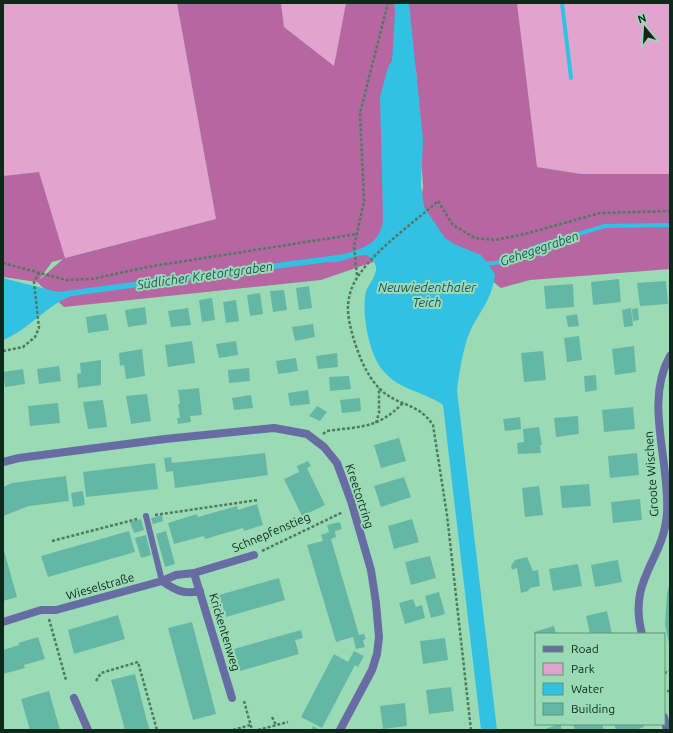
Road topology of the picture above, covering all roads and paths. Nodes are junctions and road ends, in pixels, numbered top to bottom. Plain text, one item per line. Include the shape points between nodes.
1 (388, 3) edge
2 (670, 211) edge
3 (357, 234) junction
4 (3, 264) edge
5 (39, 272) junction
6 (357, 275) junction
7 (3, 351) edge
8 (670, 356) edge
9 (378, 388) junction
10 (403, 403) junction
11 (376, 424) junction
12 (316, 440) junction
13 (3, 462) edge
14 (343, 513) dead end
15 (146, 516) dead end
16 (667, 533) edge
17 (254, 555) joint
18 (194, 573) junction
19 (162, 580) junction
20 (200, 591) junction
21 (47, 610) junction
22 (3, 622) edge
23 (642, 633) edge
24 (66, 680) dead end
25 (96, 681) dead end
26 (74, 698) dead end
27 (232, 698) dead end
28 (244, 701) dead end
29 (272, 717) dead end
30 (665, 720) edge
31 (288, 722) dead end
32 (250, 725) junction
33 (276, 725) junction
34 (88, 730) edge
35 (157, 730) edge
36 (233, 730) edge
37 (252, 730) edge
38 (258, 730) edge
39 (340, 730) edge
40 (471, 730) edge
41 (668, 730) edge

1 - 3 path via 360,113 364,201
2 - 6 path via 600,213 495,240 475,238 453,225 438,201
3 - 5 path via 147,267 92,279 66,280
3 - 6 path via 354,248
4 - 5 path
5 - 7 path via 34,282 39,328 35,337 23,347
6 - 9 path via 348,298 348,313 362,359
8 - 16 street, Groote Wischen via 657,392 667,496
9 - 10 path
9 - 11 path via 379,413
10 - 11 path via 390,416
10 - 40 path via 426,414 434,425 447,515
11 - 12 path via 327,431
12 - 13 street, Kreetortring via 307,434 274,428 165,439
12 - 39 street, Kreetortring via 331,454 345,482 371,570 378,620 379,646 375,662
14 - 17 path, Schnepfenstieg
15 - 19 lane
16 - 23 street, Groote Wischen via 644,576 638,598
17 - 18 street, Schnepfenstieg
18 - 19 street, Schnepfenstieg
18 - 20 street, Krickentenweg
19 - 20 street via 182,593
19 - 21 street, Wieselstraße via 56,610
20 - 27 street, Krickentenweg
21 - 22 street, Wieselstraße
21 - 24 path
25 - 35 path via 101,673 138,662
26 - 34 street
28 - 32 path
29 - 33 path
30 - 41 street
31 - 33 path
32 - 36 path
32 - 37 path
33 - 38 path

